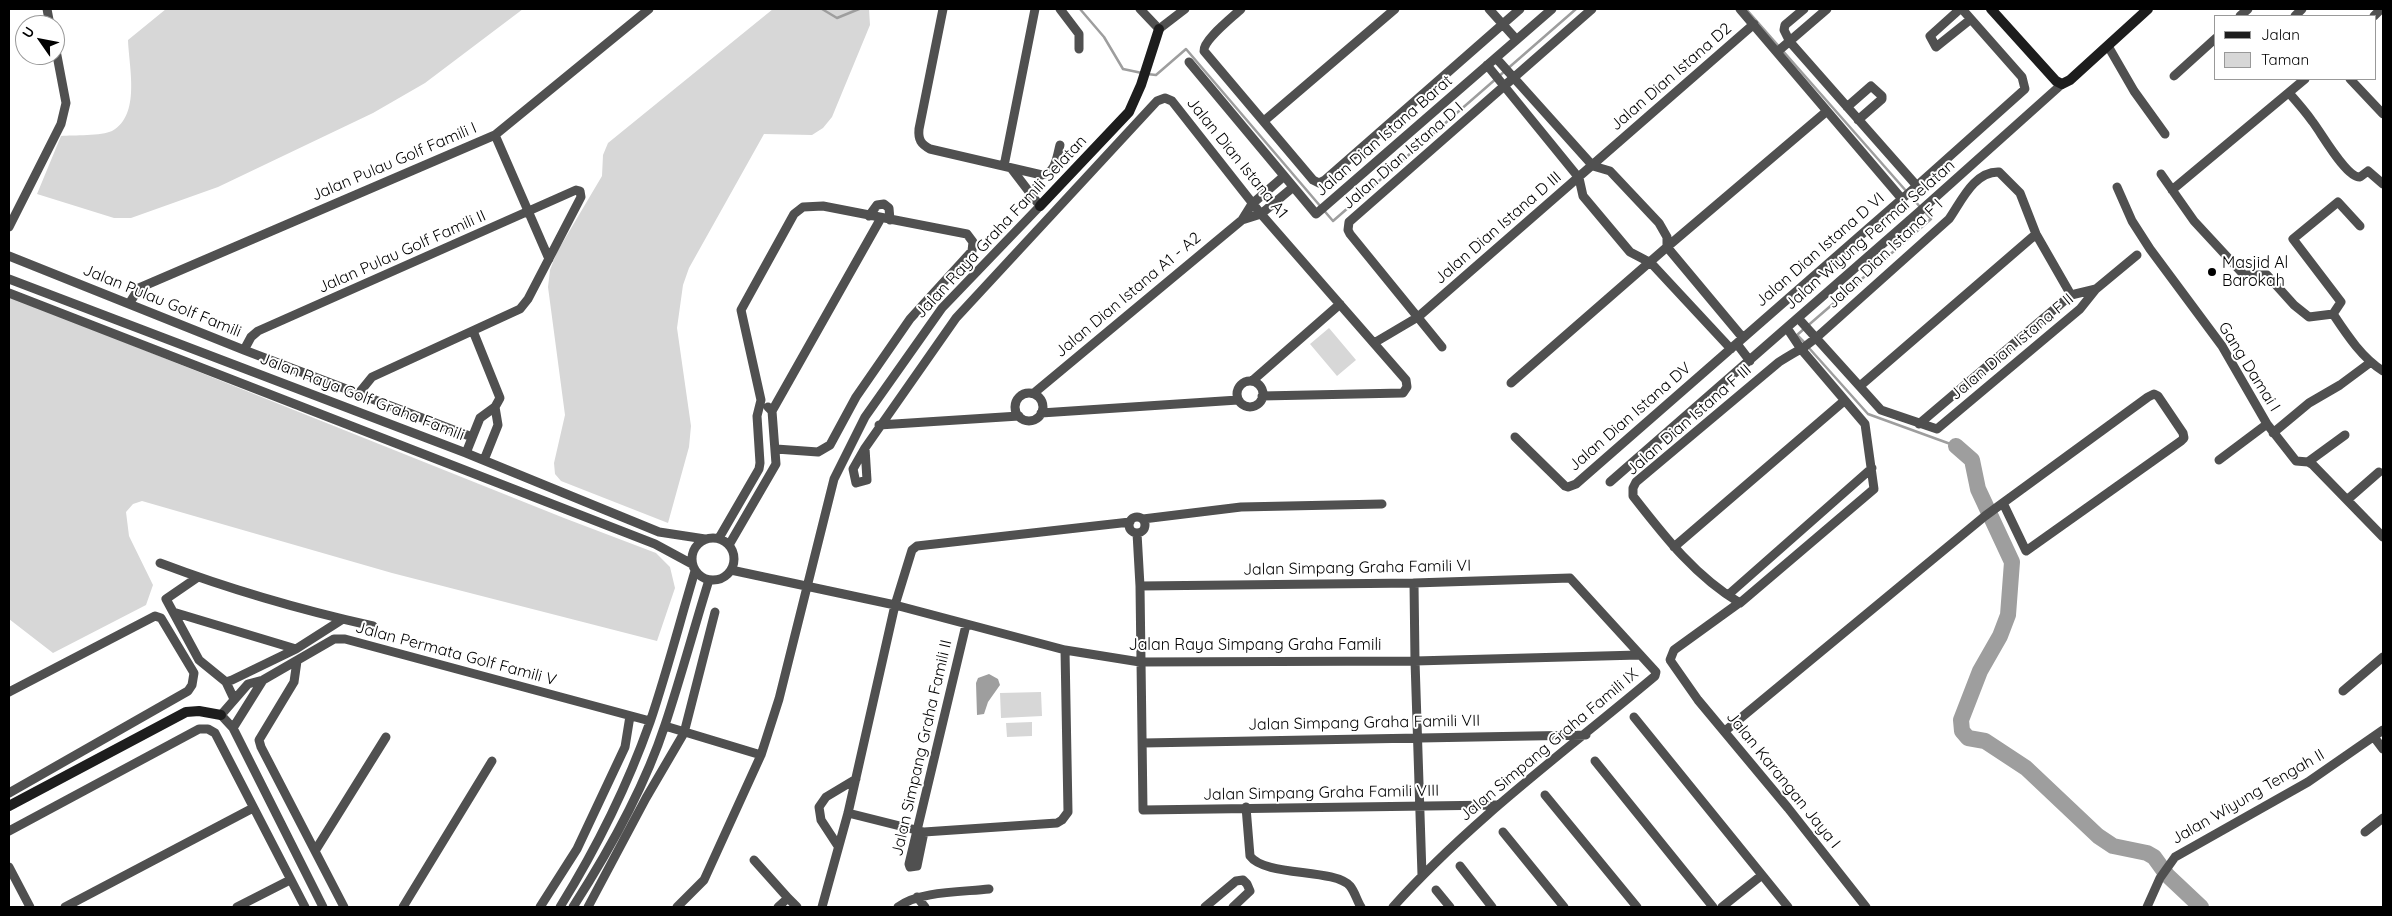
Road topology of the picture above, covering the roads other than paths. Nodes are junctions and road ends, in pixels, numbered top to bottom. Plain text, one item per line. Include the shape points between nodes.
1 (649, 9) edge
2 (943, 9) edge
3 (1035, 9) edge
4 (1060, 9) edge
5 (1140, 9) edge
6 (1185, 9) edge
7 (1241, 9) edge
8 (1395, 9) edge
9 (1490, 9) edge
10 (1520, 9) edge
11 (1552, 9) edge
12 (1592, 9) edge
13 (1740, 9) edge
14 (1804, 9) edge
15 (1827, 9) edge
16 (1961, 9) edge
17 (1991, 9) edge
18 (2148, 9) edge
19 (1971, 19) junction
20 (1503, 24) junction
21 (1754, 24) junction
22 (1939, 28) junction
23 (1159, 30) junction
24 (1949, 38) junction
25 (1516, 39) junction
26 (2214, 40) edge
27 (1789, 42) junction
28 (2108, 46) junction
29 (1079, 49) dead end
30 (1779, 51) junction
31 (1498, 60) junction
32 (1189, 62) dead end
33 (59, 65) edge
34 (1489, 68) junction
35 (1513, 76) junction
36 (2174, 76) dead end
37 (2304, 80) edge
38 (2351, 80) edge
39 (1503, 84) junction
40 (2062, 84) junction
41 (2289, 93) junction
42 (1847, 107) junction
43 (1827, 111) junction
44 (2383, 114) edge
45 (1264, 120) junction
46 (1858, 120) junction
47 (2165, 134) dead end
48 (495, 135) junction
49 (1060, 144) dead end
50 (1593, 166) junction
51 (1007, 167) junction
52 (2161, 174) dead end
53 (1283, 177) junction
54 (1580, 178) junction
55 (2383, 184) edge
56 (2117, 187) dead end
57 (1292, 188) junction
58 (2172, 190) junction
59 (1910, 192) junction
60 (1252, 204) junction
61 (1040, 206) junction
62 (529, 212) junction
63 (1261, 214) junction
64 (869, 216) junction
65 (885, 219) junction
66 (1242, 220) junction
67 (2360, 226) dead end
68 (9, 227) edge
69 (2036, 234) junction
70 (1667, 247) junction
71 (2137, 255) dead end
72 (9, 256) edge
73 (549, 259) junction
74 (1650, 263) junction
75 (9, 279) edge
76 (2096, 289) junction
77 (9, 293) edge
78 (2071, 295) junction
79 (54, 298) junction
80 (129, 304) junction
81 (1340, 304) junction
82 (49, 310) junction
83 (2333, 314) junction
84 (1418, 317) junction
85 (1800, 320) junction
86 (1787, 328) junction
87 (473, 331) junction
88 (1813, 337) junction
89 (1374, 343) junction
90 (1737, 344) junction
91 (1442, 347) dead end
92 (1802, 348) junction
93 (244, 350) junction
94 (1750, 361) junction
95 (2371, 362) junction
96 (2383, 371) edge
97 (1252, 381) junction
98 (1511, 383) dead end
99 (1860, 386) junction
100 (359, 393) junction
101 (1034, 393) junction
102 (1262, 396) junction
103 (761, 400) junction
104 (1238, 400) junction
105 (1844, 401) junction
106 (495, 407) junction
107 (772, 411) junction
108 (1041, 413) junction
109 (758, 416) junction
110 (1019, 416) junction
111 (1919, 424) junction
112 (2267, 424) junction
113 (880, 425) junction
114 (2274, 433) junction
115 (2345, 436) dead end
116 (472, 437) junction
117 (1515, 437) dead end
118 (865, 448) dead end
119 (776, 449) junction
120 (466, 453) junction
121 (484, 460) junction
122 (2219, 460) dead end
123 (2308, 462) junction
124 (1872, 468) junction
125 (2379, 472) dead end
126 (1610, 482) dead end
127 (2347, 500) junction
128 (1382, 504) dead end
129 (2000, 506) junction
130 (1143, 519) junction
131 (1130, 522) junction
132 (1137, 533) junction
133 (2383, 536) edge
134 (719, 538) junction
135 (705, 539) junction
136 (729, 545) junction
137 (1674, 548) junction
138 (160, 562) dead end
139 (694, 568) junction
140 (731, 570) junction
141 (198, 577) junction
142 (709, 580) junction
143 (1573, 580) joint
144 (1414, 583) junction
145 (806, 585) junction
146 (1140, 586) junction
147 (1728, 595) junction
148 (1741, 602) junction
149 (895, 606) junction
150 (173, 612) junction
151 (715, 612) dead end
152 (343, 619) junction
153 (966, 625) junction
154 (373, 626) dead end
155 (296, 649) junction
156 (1065, 650) junction
157 (1639, 655) junction
158 (2383, 657) edge
159 (297, 661) junction
160 (1414, 661) junction
161 (1140, 662) junction
162 (263, 680) junction
163 (226, 682) junction
164 (2343, 691) dead end
165 (9, 692) edge
166 (234, 699) junction
167 (221, 715) junction
168 (630, 716) junction
169 (1634, 718) dead end
170 (650, 721) junction
171 (665, 726) junction
172 (233, 728) junction
173 (2383, 730) edge
174 (1725, 731) junction
175 (684, 733) junction
176 (1586, 735) junction
177 (1418, 736) junction
178 (386, 737) dead end
179 (2374, 737) junction
180 (1143, 743) junction
181 (2383, 750) edge
182 (761, 755) junction
183 (492, 761) dead end
184 (1595, 761) dead end
185 (856, 779) junction
186 (9, 793) edge
187 (1545, 795) dead end
188 (1497, 805) junction
189 (9, 806) edge
190 (1421, 806) junction
191 (253, 808) junction
192 (1246, 808) junction
193 (848, 812) junction
194 (2383, 818) edge
195 (9, 831) edge
196 (920, 832) junction
197 (1503, 832) dead end
198 (2365, 832) dead end
199 (838, 846) junction
200 (315, 851) junction
201 (754, 860) dead end
202 (1460, 866) dead end
203 (9, 868) edge
204 (1422, 875) junction
205 (1762, 875) junction
206 (290, 880) junction
207 (989, 889) dead end
208 (1436, 890) dead end
209 (917, 897) junction
210 (788, 898) junction
211 (30, 907) edge
212 (65, 907) edge
213 (237, 907) edge
214 (305, 907) edge
215 (323, 907) edge
216 (344, 907) edge
217 (403, 907) edge
218 (540, 907) edge
219 (560, 907) edge
220 (573, 907) edge
221 (588, 907) edge
222 (677, 907) edge
223 (778, 907) edge
224 (797, 907) edge
225 (822, 907) edge
226 (898, 907) edge
227 (925, 907) edge
228 (1205, 907) edge
229 (1232, 907) edge
230 (1360, 907) edge
231 (1393, 907) edge
232 (1450, 907) edge
233 (1492, 907) edge
234 (1564, 907) edge
235 (1637, 907) edge
236 (1713, 907) edge
237 (1722, 907) edge
238 (1788, 907) edge
239 (1866, 907) edge
240 (2146, 907) edge

1 - 48 street, Jalan Pulau Golf Famili I
2 - 51 street via 918,137 930,149
3 - 51 street
4 - 29 street via 1079,34
5 - 23 street
6 - 23 street
7 - 45 street via 1217,30 1204,48
8 - 45 street
9 - 20 street
10 - 20 street
11 - 25 street, Jalan Dian Istana Barat
12 - 35 street
13 - 21 street, Jalan Dian Istana D2
14 - 27 street via 1785,25
15 - 27 street
16 - 19 street
16 - 22 street
17 - 40 street
18 - 28 street, Jalan Wiyung Permai Selatan
19 - 24 street
19 - 59 street via 2022,77 2025,89
20 - 25 street
20 - 45 street via 1319,183 1313,180
21 - 30 street, Jalan Dian Istana D VI
21 - 50 street, Jalan Dian Istana D2
22 - 24 street
22 - 24 street via 1930,37 1936,47
23 - 61 street, Jalan Raya Graha Famili Selatan via 1129,112
25 - 31 street, Jalan Dian Istana Barat
26 - 36 street
27 - 30 street
27 - 42 street
28 - 40 street, Jalan Wiyung Permai Selatan
28 - 47 street via 2134,91
30 - 43 street, Jalan Dian Istana D VI
31 - 34 street, Jalan Dian Istana Barat
31 - 35 street
32 - 53 street, Jalan Dian Istana Barat
33 - 68 street via 66,103 61,124
34 - 39 street
34 - 57 street, Jalan Dian Istana Barat via 1316,214
35 - 39 street, Jalan Dian Istana D I
35 - 50 street
37 - 41 street
38 - 44 street
39 - 54 street
39 - 84 street, Jalan Dian Istana D I via 1349,222 1350,234
40 - 85 street, Jalan Wiyung Permai Selatan
41 - 55 street via 2354,176 2360,177 2368,171
41 - 58 street
42 - 46 street
42 - 46 street via 1871,86 1882,96
43 - 59 street, Jalan Dian Istana D VI
43 - 70 street
46 - 59 street
48 - 62 street
48 - 80 street, Jalan Pulau Golf Famili I via 139,288
49 - 51 street via 1054,168 1048,174
50 - 54 street, Jalan Dian Istana D2
50 - 70 street via 1610,171 1659,223 1667,237
51 - 61 street
52 - 58 street
53 - 57 street, Jalan Dian Istana Barat
53 - 60 street, Jalan Dian Istana A1 - A2
54 - 74 street, Jalan Dian Istana D III via 1584,196 1630,252
54 - 84 street, Jalan Dian Istana D III
56 - 112 street, Gang Damai I via 2132,220 2222,346
57 - 63 street, Jalan Dian Istana A1 - A2
58 - 83 street via 2194,221 2244,275 2267,274 2309,317
59 - 90 street, Jalan Dian Istana D VI
60 - 63 street, Jalan Dian Istana A1
60 - 66 street, Jalan Dian Istana A1 - A2
60 - 113 street, Jalan Dian Istana A1 via 1172,101 1165,98 1157,101 956,318
61 - 145 street, Jalan Raya Graha Famili Selatan via 942,308 865,417 834,480
62 - 73 street
62 - 73 street, Jalan Pulau Golf Famili II via 580,191 581,197
62 - 93 street, Jalan Pulau Golf Famili II via 258,331
63 - 66 street, Jalan Dian Istana A1 - A2
63 - 81 street, Jalan Dian Istana A1
64 - 65 street
64 - 65 street via 877,205 884,204 889,208
64 - 103 street via 822,206 803,206 797,210 741,310
65 - 107 street
65 - 119 street via 967,234 973,242 972,251 904,327 856,396 830,446 818,452
66 - 101 street, Jalan Dian Istana A1 - A2
67 - 83 street via 2338,202 2293,239 2341,302
69 - 78 street, Jalan Dian Istana F II
69 - 88 street, Jalan Dian Istana F I via 2020,192 1999,172 1986,174 1962,197 1949,219
69 - 99 street
70 - 74 street
70 - 90 street
71 - 76 street
72 - 80 street, Jalan Pulau Golf Famili
73 - 87 street via 520,309
74 - 90 street, Jalan Dian Istana D III
74 - 98 street
75 - 79 street, Jalan Raya Golf Graha Famili
76 - 78 street, Jalan Dian Istana F II
76 - 111 street, Jalan Dian Istana F II via 2080,309 1939,429
77 - 82 street, Jalan Raya Golf Graha Famili
78 - 111 street, Jalan Dian Istana F II
79 - 82 street
79 - 120 street, Jalan Raya Golf Graha Famili
80 - 93 street, Jalan Pulau Golf Famili
81 - 89 street, Jalan Dian Istana A1
81 - 97 street
82 - 139 street, Jalan Raya Golf Graha Famili via 655,544
83 - 95 street
84 - 89 street, Jalan Dian Istana D III
84 - 91 street, Jalan Dian Istana D I
85 - 86 street, Jalan Wiyung Permai Selatan
85 - 88 street, Jalan Dian Istana F II
86 - 92 street
86 - 94 street, Jalan Wiyung Permai Selatan
87 - 100 street via 372,377
87 - 106 street via 500,398
88 - 92 street, Jalan Dian Istana F I
88 - 99 street, Jalan Dian Istana F II
89 - 102 street, Jalan Dian Istana A1 via 1406,380 1407,387 1403,393
90 - 94 street
90 - 117 street, Jalan Dian Istana DV via 1572,486 1565,486
92 - 105 street
92 - 137 street, Jalan Dian Istana F III via 1779,362 1634,485 1633,496
93 - 100 street, Jalan Pulau Golf Famili
94 - 126 street, Jalan Wiyung Permai Selatan
95 - 96 street
95 - 114 street via 2309,403
97 - 102 street via 1260,386
97 - 104 street via 1239,386
99 - 111 street, Jalan Dian Istana F II via 1881,410
100 - 116 street, Jalan Pulau Golf Famili
101 - 108 street via 1043,404
101 - 110 street via 1018,399
102 - 104 street via 1252,407
103 - 107 street
103 - 109 street
104 - 108 street
105 - 124 street via 1865,424
105 - 137 street
106 - 116 street via 480,418
106 - 121 street via 498,425
107 - 109 street
107 - 119 street
108 - 110 street via 1028,420
109 - 134 street via 759,469
110 - 113 street
112 - 114 street, Gang Damai I
112 - 122 street
113 - 118 street, Jalan Dian Istana A1
114 - 123 street, Gang Damai I via 2296,460
115 - 123 street
116 - 120 street
119 - 136 street via 775,470
120 - 121 street, Jalan Raya Golf Graha Famili
121 - 135 street, Jalan Raya Golf Graha Famili via 659,532
123 - 127 street, Gang Damai I
124 - 147 street
124 - 148 street via 1874,490
125 - 127 street
127 - 133 street, Gang Damai I
128 - 130 street via 1240,507
129 - 129 street via 2154,394 2183,433 2181,442 2026,552
129 - 174 street
130 - 131 street via 1138,516
130 - 132 street via 1145,528
131 - 132 street via 1129,527
131 - 149 street via 917,546 909,555
132 - 146 street
134 - 135 street
134 - 136 street
135 - 139 street via 692,552
136 - 140 street via 734,558
137 - 147 street, Jalan Dian Istana F III
138 - 141 street
139 - 142 street
139 - 170 street
140 - 142 street via 721,578
140 - 145 street, Jalan Raya Simpang Graha Famili
141 - 150 street via 166,599
141 - 152 street
142 - 171 street
143 - 144 street, Jalan Simpang Graha Famili VI
143 - 157 street, Jalan Simpang Graha Famili IX
144 - 146 street, Jalan Simpang Graha Famili VI
144 - 160 street
145 - 149 street, Jalan Raya Simpang Graha Famili
145 - 182 street, Jalan Raya Graha Famili Selatan via 779,699
146 - 161 street
147 - 148 street, Jalan Dian Istana F III
148 - 174 street, Jalan Karangan Jaya I via 1674,650 1670,660
149 - 153 street, Jalan Raya Simpang Graha Famili
149 - 185 street
150 - 155 street
150 - 163 street via 199,660
151 - 175 street
152 - 154 street
152 - 155 street
153 - 156 street, Jalan Raya Simpang Graha Famili
153 - 196 street, Jalan Simpang Graha Famili II
155 - 163 street
156 - 161 street, Jalan Raya Simpang Graha Famili
156 - 196 street via 1066,816 1057,823
157 - 160 street, Jalan Raya Simpang Graha Famili
157 - 176 street, Jalan Simpang Graha Famili IX via 1656,672 1655,676
158 - 164 street
159 - 162 street, Jalan Permata Golf Famili V
159 - 168 street, Jalan Permata Golf Famili V via 334,639 345,639
159 - 200 street via 294,682 259,740
160 - 161 street, Jalan Raya Simpang Graha Famili
160 - 177 street
161 - 180 street
162 - 166 street, Jalan Permata Golf Famili V via 250,683
162 - 172 street, Jalan Permata Golf Famili V
163 - 166 street
165 - 186 street via 155,616 161,618 194,673 188,691
166 - 167 street, Jalan Permata Golf Famili V
167 - 172 street
167 - 189 street via 186,712
168 - 170 street, Jalan Permata Golf Famili V
168 - 218 street via 625,747 577,849
169 - 205 street
170 - 219 street via 589,860
171 - 175 street
171 - 220 street via 635,795
172 - 215 street
173 - 179 street, Jalan Wiyung Tengah II
174 - 239 street, Jalan Karangan Jaya I
175 - 182 street
175 - 221 street
176 - 177 street, Jalan Simpang Graha Famili VII
176 - 188 street, Jalan Simpang Graha Famili IX
177 - 180 street, Jalan Simpang Graha Famili VII
177 - 190 street
178 - 200 street
179 - 181 street
179 - 240 street, Jalan Wiyung Tengah II via 2300,787 2175,857
180 - 192 street, Jalan Simpang Graha Famili VIII via 1143,807 1146,811
182 - 222 street, Jalan Raya Graha Famili Selatan via 704,880
183 - 217 street
184 - 236 street
185 - 193 street
185 - 199 street via 826,797 819,807 821,820
187 - 235 street
188 - 190 street, Jalan Simpang Graha Famili VIII
188 - 204 street, Jalan Simpang Graha Famili IX
190 - 192 street, Jalan Simpang Graha Famili VIII
190 - 204 street
191 - 195 street via 215,733 199,729
191 - 206 street
191 - 212 street
192 - 230 street via 1252,859 1268,866 1327,877 1346,884
193 - 196 street
193 - 199 street
194 - 198 street
197 - 234 street
199 - 225 street
200 - 216 street
201 - 210 street
202 - 233 street
203 - 211 street
204 - 231 street, Jalan Simpang Graha Famili IX
205 - 237 street
205 - 238 street
206 - 213 street
206 - 214 street
207 - 209 street
208 - 232 street
209 - 226 street
209 - 227 street
210 - 223 street
210 - 224 street
228 - 229 street via 1236,881 1245,880 1250,891

